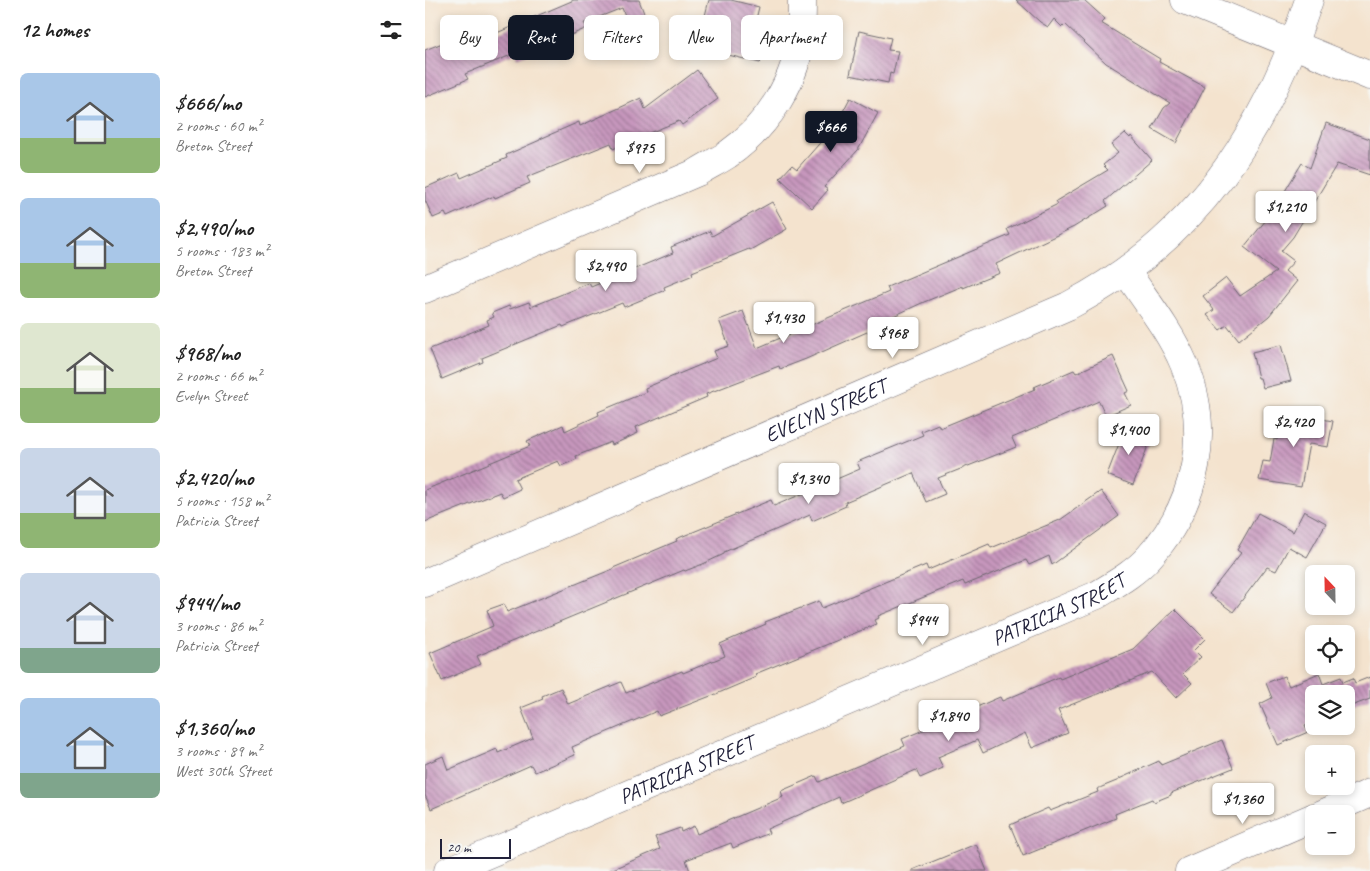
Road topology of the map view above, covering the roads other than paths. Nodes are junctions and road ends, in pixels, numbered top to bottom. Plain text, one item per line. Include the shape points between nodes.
1 (802, 0) edge
2 (1185, 0) edge
3 (1309, 0) edge
4 (1293, 45) junction
5 (1370, 76) edge
6 (1125, 271) junction
7 (425, 289) edge
8 (425, 583) edge
9 (1370, 793) edge
10 (1343, 805) edge
11 (1305, 821) edge
12 (448, 871) edge
13 (1189, 871) edge

1 - 7 street via 801,32 786,86 769,115 727,155 698,172
2 - 4 street
3 - 4 street, EVELYN STREET
4 - 5 street
4 - 6 street, EVELYN STREET via 1253,128 1215,187 1161,244
6 - 8 street, EVELYN STREET via 1069,306
6 - 12 street, PATRICIA STREET via 1182,358 1196,401 1199,430 1196,466 1187,500 1172,529 1142,564 1097,595
9 - 10 street
11 - 13 street

